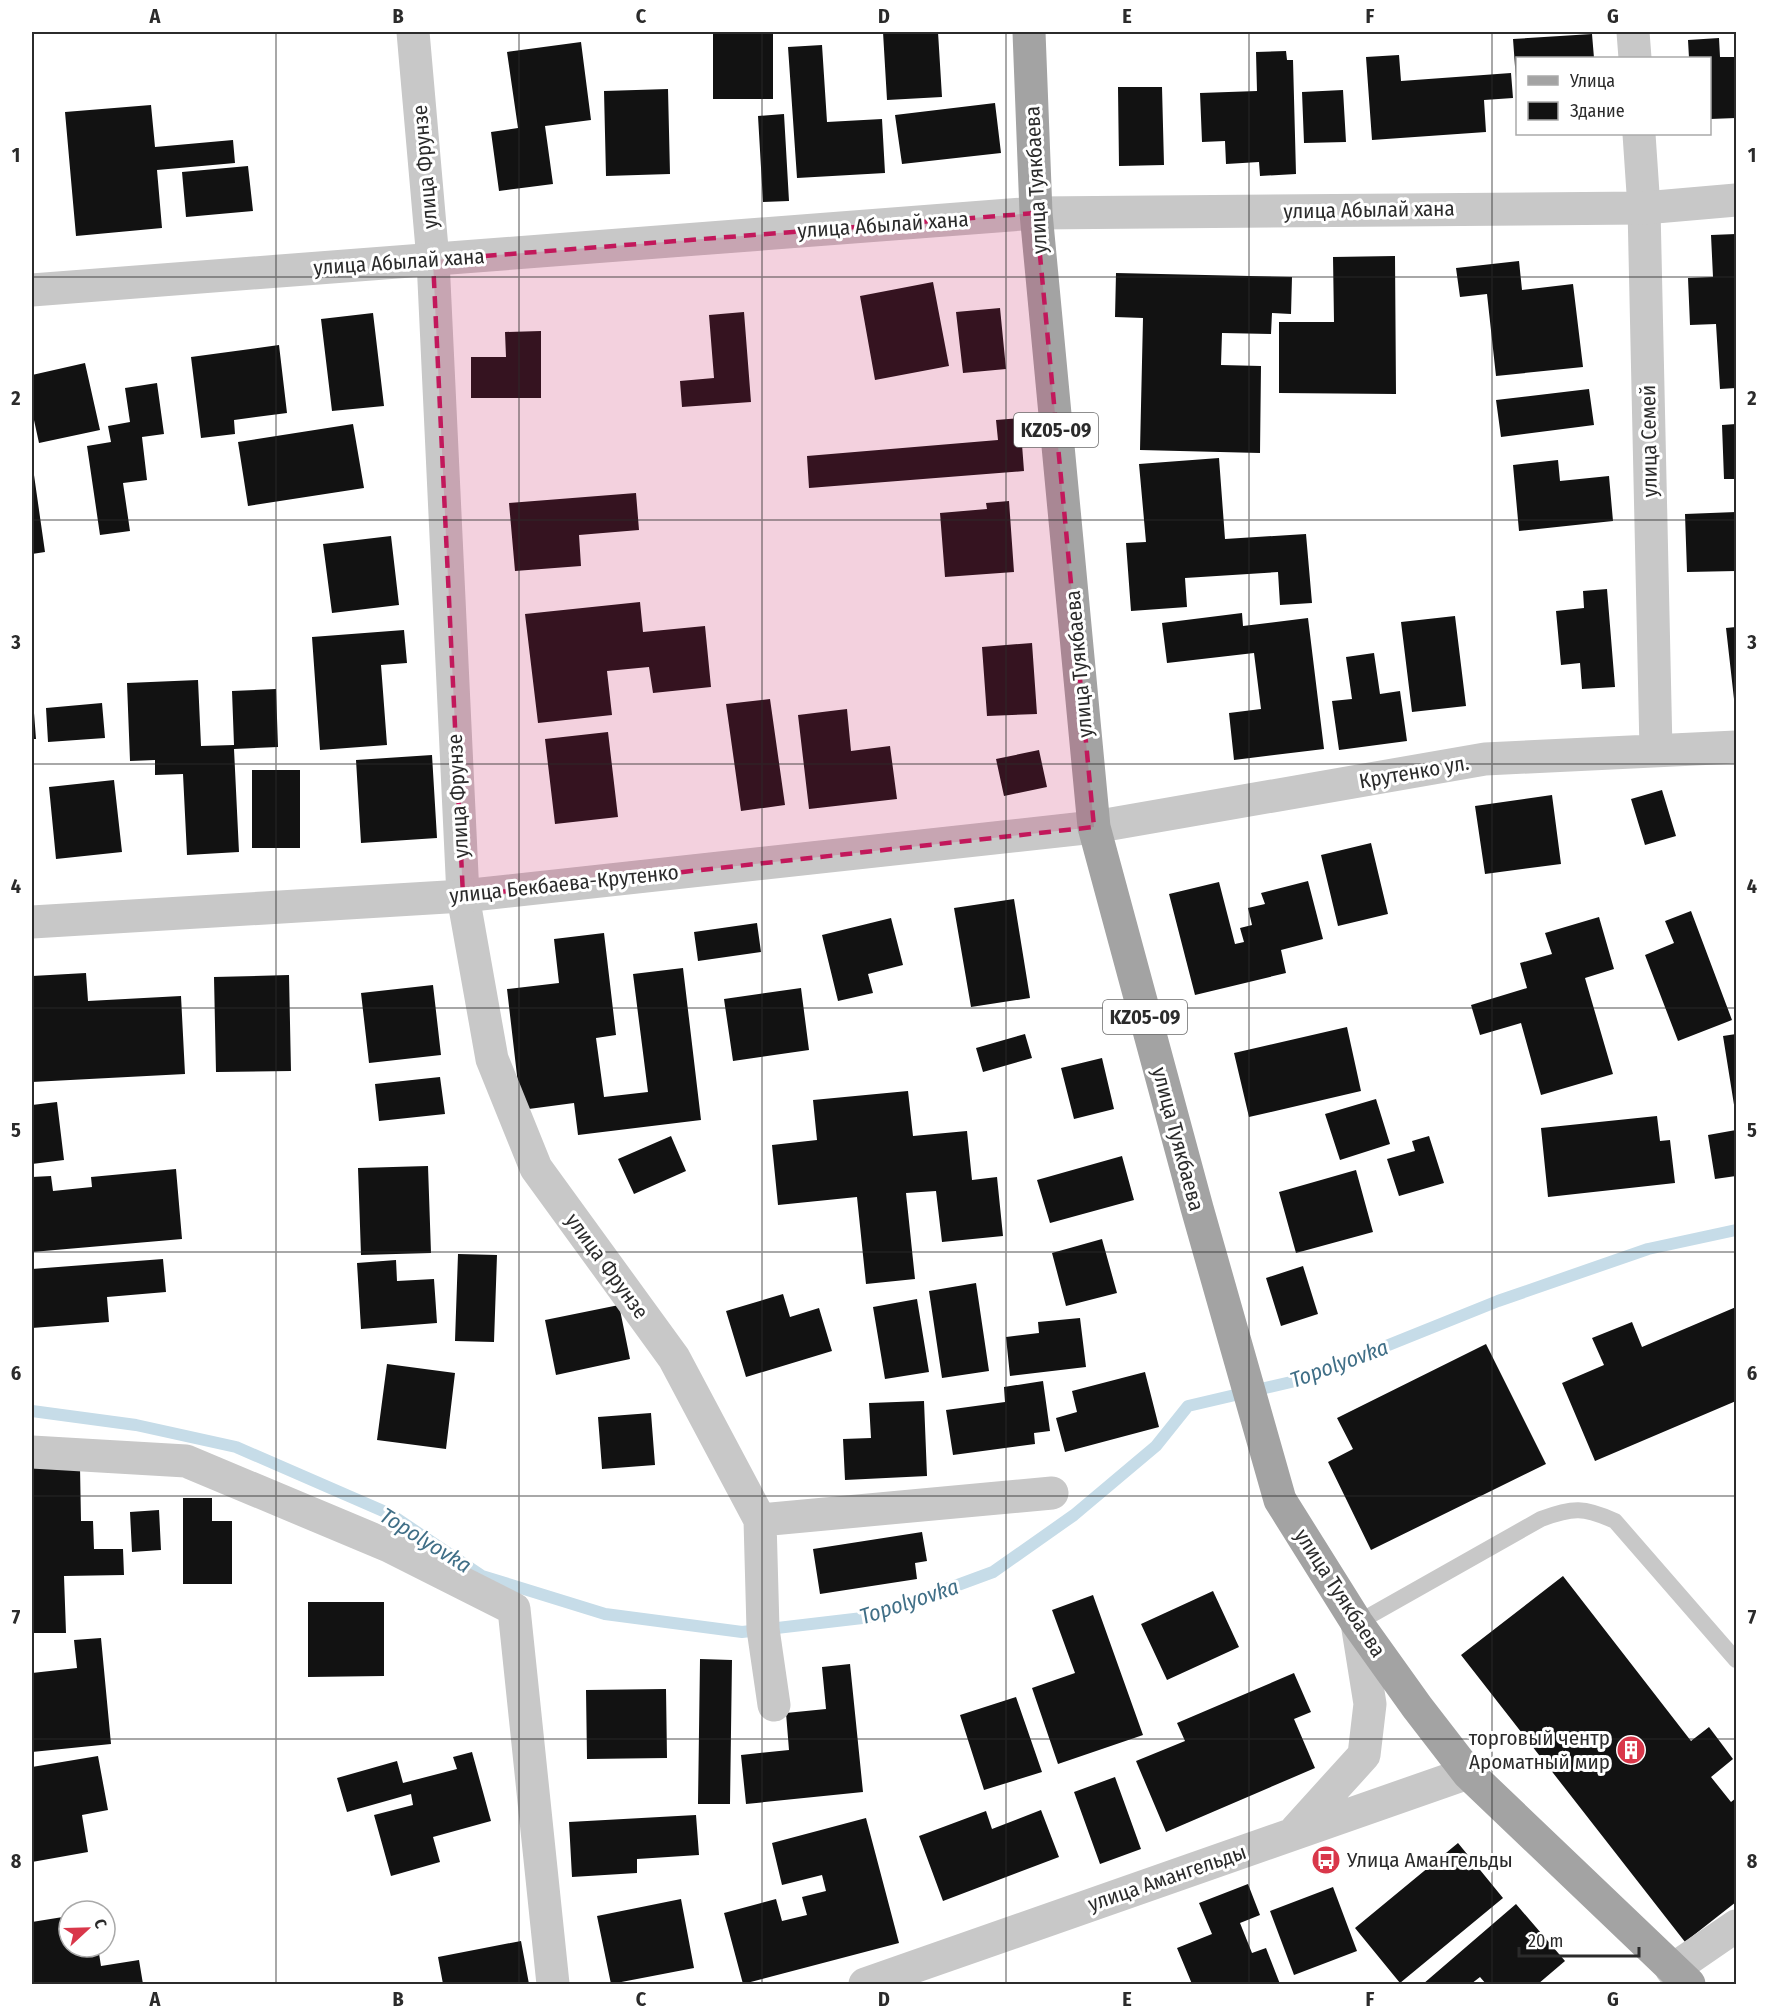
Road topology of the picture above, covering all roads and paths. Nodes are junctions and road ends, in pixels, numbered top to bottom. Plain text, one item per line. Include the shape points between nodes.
1 (413, 32) edge
2 (1029, 32) edge
3 (1633, 32) edge
4 (1635, 57) edge
5 (1640, 135) edge
6 (1737, 200) edge
7 (1644, 208) junction
8 (1036, 213) junction
9 (433, 260) junction
10 (32, 290) edge
11 (1737, 747) edge
12 (1656, 750) junction
13 (1094, 827) junction
14 (463, 896) junction
15 (32, 922) edge
16 (32, 1452) edge
17 (1052, 1493) dead end
18 (760, 1520) junction
19 (1357, 1623) junction
20 (1737, 1660) edge
21 (774, 1705) dead end
22 (1468, 1773) junction
23 (1293, 1834) junction
24 (1737, 1926) edge
25 (1681, 1977) edge
26 (553, 1984) edge
27 (865, 1984) edge

1 - 9 street, улица Фрунзе
2 - 8 main road, улица Туякбаева / KZ05-09
3 - 4 street
5 - 7 street, улица Семей
6 - 7 street, улица Абылай хана
7 - 8 street, улица Абылай хана
7 - 12 street, улица Семей
8 - 9 street, улица Абылай хана
8 - 13 main road, улица Туякбаева / KZ05-09
9 - 10 street, улица Абылай хана
9 - 14 street, улица Фрунзе
11 - 12 street, Крутенко ул.
12 - 13 street, Крутенко ул. via 1485,759
13 - 14 street, улица Бекбаева-Крутенко
13 - 19 main road, улица Туякбаева / KZ05-09 via 1280,1500
14 - 15 street, улица Бекбаева-Крутенко
14 - 18 street, улица Фрунзе via 492,1059 536,1168 674,1358
16 - 26 street via 186,1461 389,1546 514,1609
17 - 18 street
18 - 21 street, улица Фрунзе via 763,1629
19 - 20 lane via 1541,1519 1565,1510 1591,1511 1615,1521
19 - 22 main road, улица Туякбаева / KZ05-09
19 - 23 street via 1370,1704 1364,1755
22 - 23 street, улица Амангельды
22 - 25 main road, улица Туякбаева / KZ05-09
23 - 27 street, улица Амангельды
24 - 25 street

